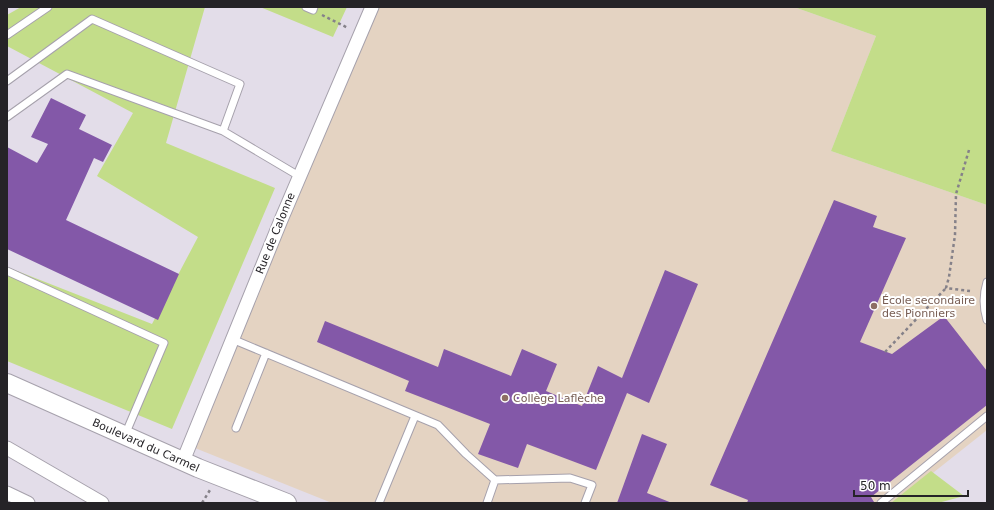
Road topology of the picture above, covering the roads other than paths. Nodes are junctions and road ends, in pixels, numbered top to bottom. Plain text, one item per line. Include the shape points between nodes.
1 (48, 7) edge
2 (372, 7) edge
3 (7, 35) edge
4 (7, 81) edge
5 (7, 117) edge
6 (223, 131) junction
7 (299, 176) junction
8 (7, 271) edge
9 (987, 282) edge
10 (987, 320) edge
11 (232, 339) junction
12 (266, 354) junction
13 (7, 383) edge
14 (415, 416) junction
15 (987, 416) edge
16 (236, 428) dead end
17 (125, 435) junction
18 (7, 448) edge
19 (182, 461) junction
20 (496, 480) junction
21 (7, 493) edge
22 (28, 503) edge
23 (102, 503) edge
24 (287, 503) edge
25 (379, 503) edge
26 (486, 503) edge
27 (585, 503) edge
28 (881, 503) edge

1 - 3 lane
2 - 7 street, Rue de Calonne
4 - 6 lane via 92,19 240,84
5 - 6 lane via 67,74
6 - 7 lane
7 - 11 street, Rue de Calonne
8 - 17 lane via 164,343
9 - 10 lane via 984,304
11 - 12 lane
11 - 19 street, Rue de Calonne
12 - 14 lane
12 - 16 lane
13 - 17 street, Boulevard du Carmel
14 - 20 lane via 438,425
14 - 25 lane
15 - 28 lane
17 - 19 street, Boulevard du Carmel
18 - 23 street
19 - 24 street, Boulevard du Carmel
20 - 26 lane
20 - 27 lane via 574,479 592,485
21 - 22 street

